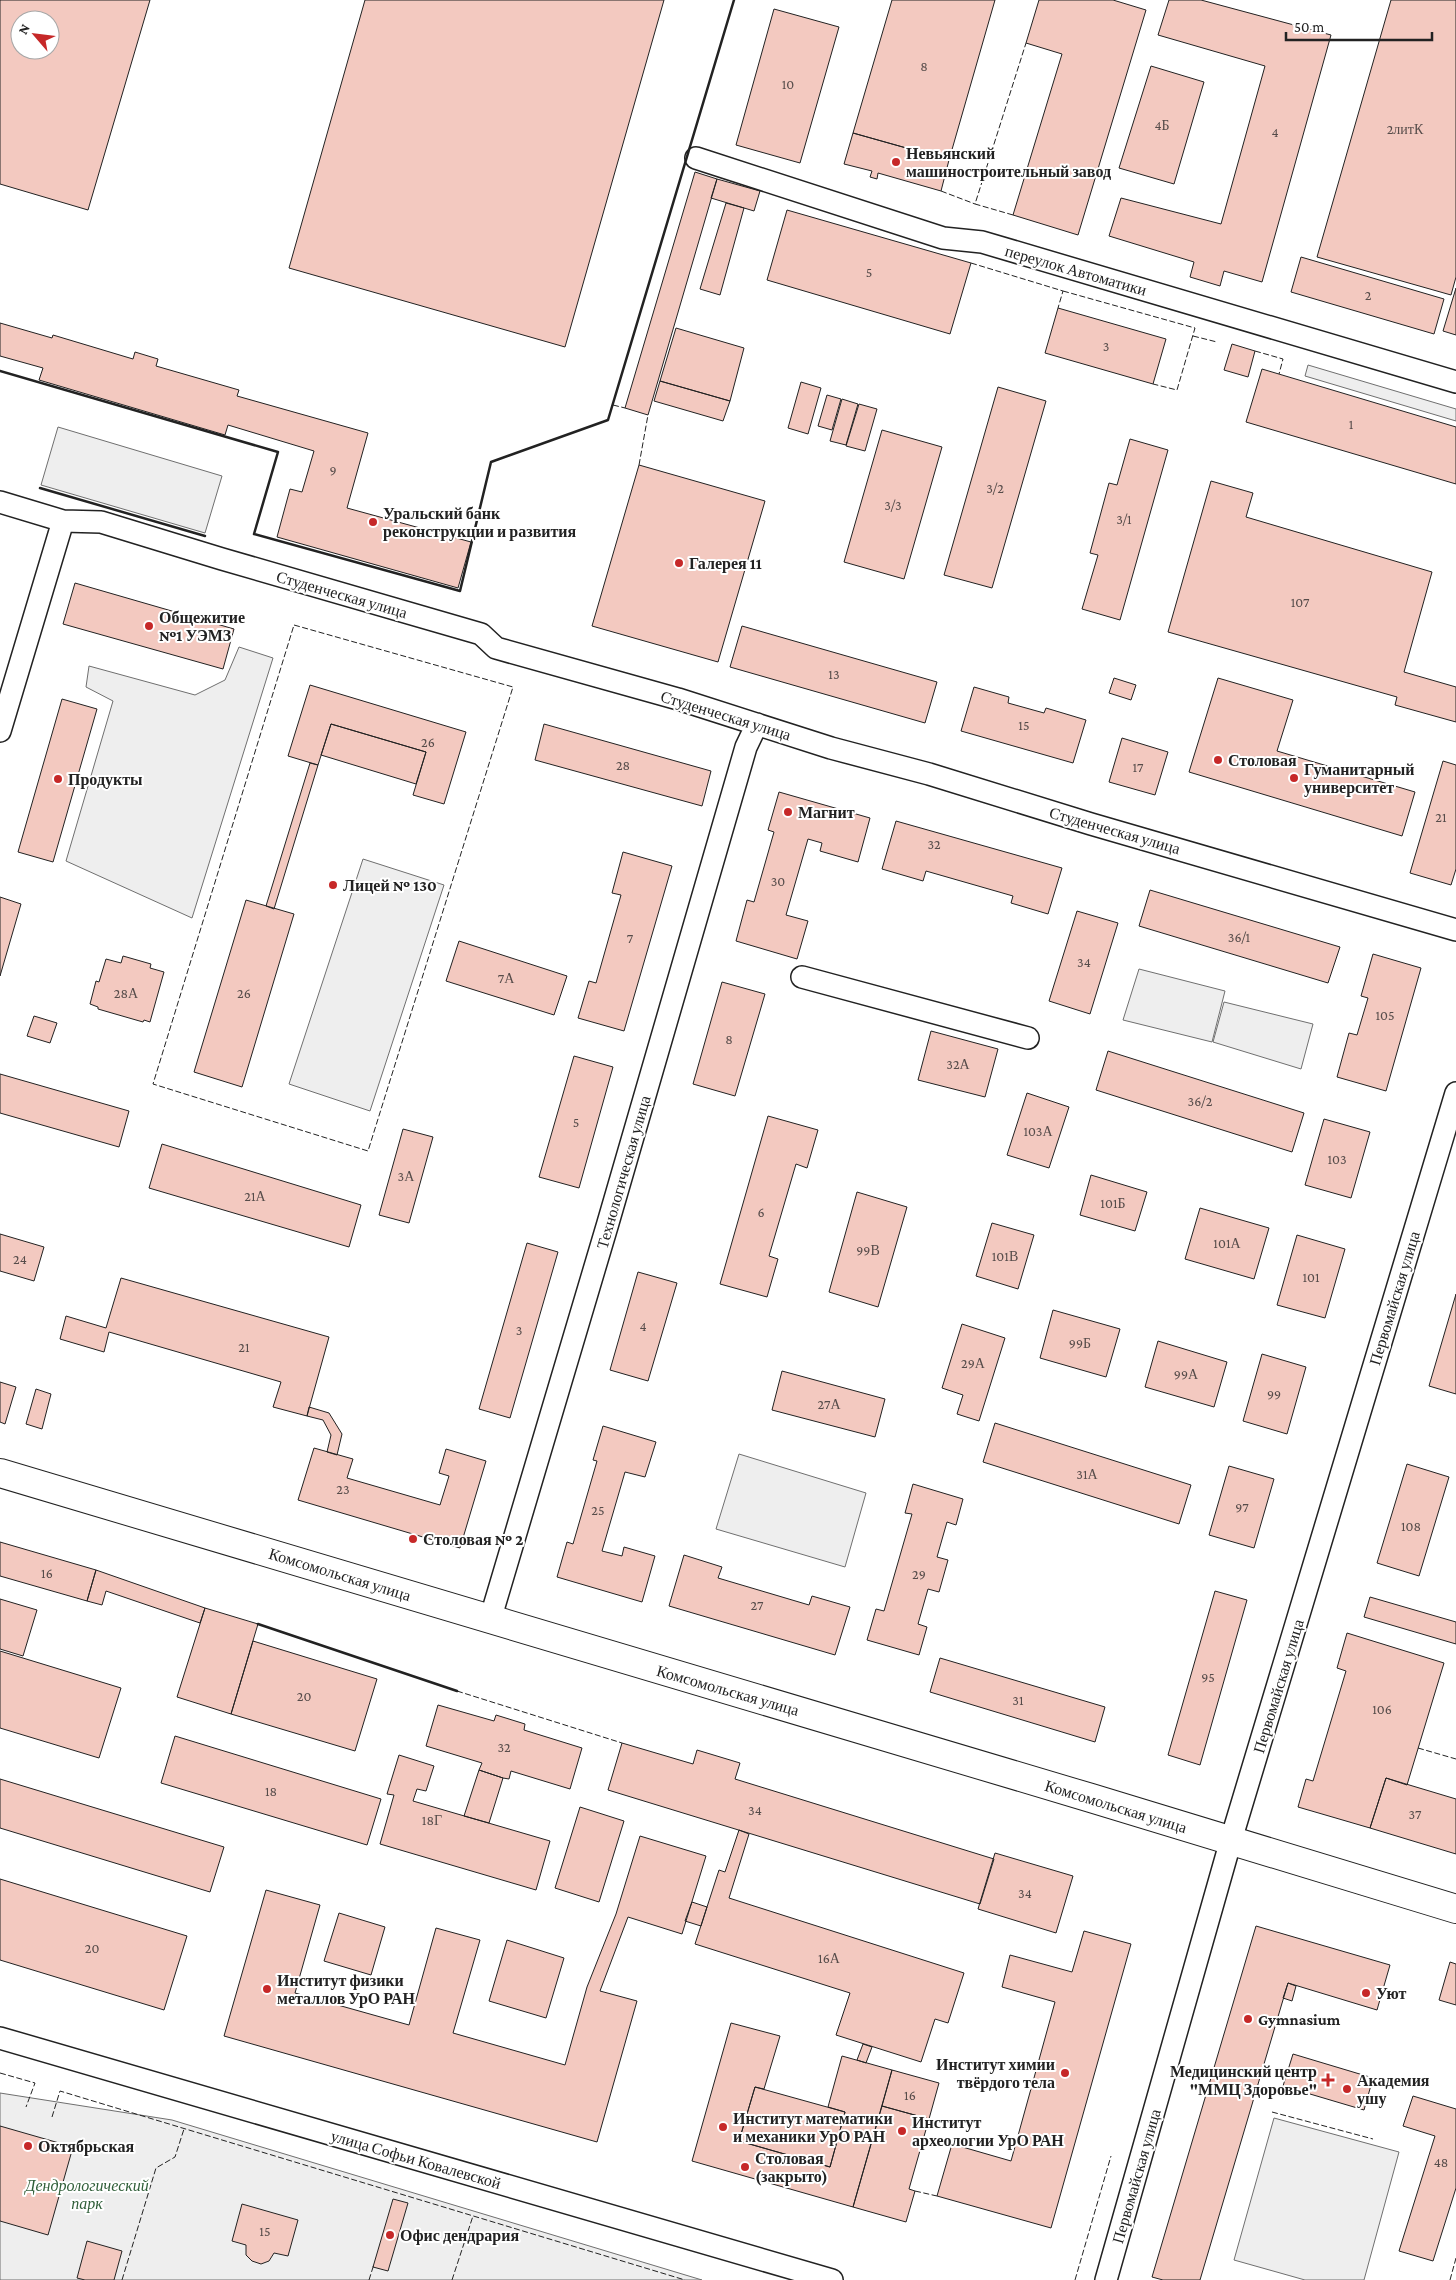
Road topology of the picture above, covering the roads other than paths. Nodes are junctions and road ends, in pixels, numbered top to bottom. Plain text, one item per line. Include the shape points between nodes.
1 (696, 158) dead end
2 (1456, 382) edge
3 (0, 502) edge
4 (63, 521) junction
5 (757, 724) junction
6 (0, 731) edge
7 (1456, 930) edge
8 (802, 977) dead end
9 (1028, 1038) dead end
10 (1456, 1093) edge
11 (0, 1474) edge
12 (490, 1620) junction
13 (1231, 1840) junction
14 (1456, 1909) edge
15 (0, 2038) edge
16 (832, 2280) edge
17 (1106, 2280) edge

1 - 2 street, переулок Автоматики via 943,238 982,242
3 - 4 street, Студенческая улица
4 - 5 street, Студенческая улица via 101,522 480,634 496,648
4 - 6 street
5 - 7 street, Студенческая улица
5 - 12 street, Технологическая улица via 746,747
8 - 9 street
10 - 13 street, Первомайская улица
11 - 12 main road, Комсомольская улица
12 - 13 main road, Комсомольская улица
13 - 14 main road, Комсомольская улица
13 - 17 street, Первомайская улица
15 - 16 street, улица Софьи Ковалевской

